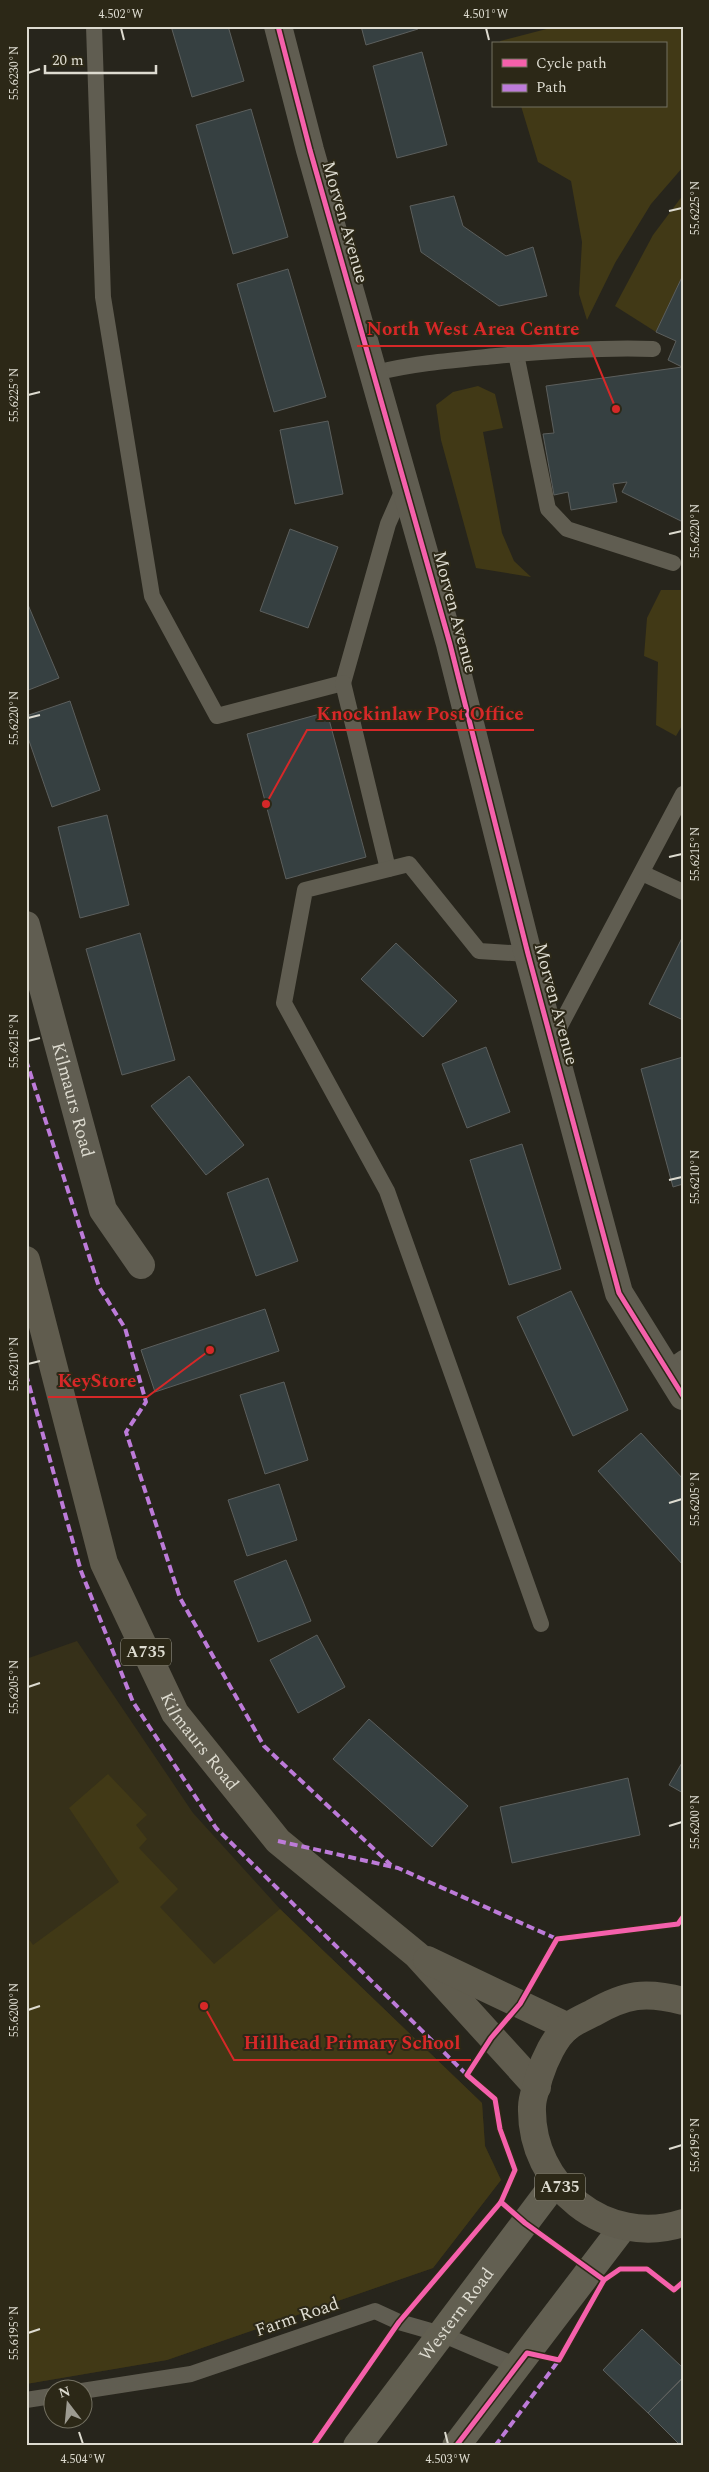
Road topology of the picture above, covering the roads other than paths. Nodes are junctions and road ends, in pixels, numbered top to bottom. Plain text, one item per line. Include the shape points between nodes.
1 (94, 26) edge
2 (278, 26) edge
3 (653, 349) dead end
4 (516, 354) junction
5 (375, 373) junction
6 (405, 485) junction
7 (673, 563) dead end
8 (343, 683) junction
9 (683, 794) edge
10 (388, 869) junction
11 (642, 873) junction
12 (683, 892) edge
13 (26, 925) edge
14 (528, 954) junction
15 (552, 1041) junction
16 (26, 1260) edge
17 (141, 1265) dead end
18 (674, 1364) edge
19 (683, 1396) edge
20 (540, 1624) dead end
21 (417, 1955) junction
22 (680, 1998) edge
23 (568, 2026) junction
24 (537, 2086) junction
25 (555, 2183) junction
26 (623, 2227) junction
27 (677, 2230) edge
28 (441, 2334) junction
29 (517, 2366) junction
30 (92, 2389) edge
31 (42, 2398) edge
32 (26, 2400) edge
33 (357, 2446) edge
34 (456, 2446) edge

1 - 8 lane via 103,297 152,596 217,716
2 - 5 street, Morven Avenue via 310,150
3 - 4 lane
4 - 5 lane via 412,364
4 - 7 lane via 548,509 567,529
5 - 6 street, Morven Avenue
6 - 8 lane via 388,524
6 - 14 street, Morven Avenue via 450,644
8 - 10 lane
9 - 11 lane
10 - 14 lane via 409,864 479,951
10 - 20 lane via 305,890 284,1003 387,1191
11 - 12 lane
11 - 15 lane
13 - 17 street, Kilmaurs Road via 103,1210
14 - 15 street, Morven Avenue
15 - 18 street, Morven Avenue via 619,1293
16 - 21 main road, Kilmaurs Road / A735 via 104,1563 175,1713 278,1841
18 - 19 street, Morven Avenue
21 - 23 main road, Kilmaurs Road / A735
21 - 24 main road, Kilmaurs Road / A735
22 - 23 main road, A735 via 658,1995 618,1999
23 - 24 main road, A735 via 544,2059
24 - 25 main road, A735 via 532,2106 536,2146
25 - 26 main road, A735 via 586,2211
25 - 28 main road, Western Road
26 - 27 main road, A735
26 - 29 main road
28 - 29 lane, Farm Road
28 - 30 lane, Farm Road via 375,2311 191,2374
28 - 33 main road, Western Road
29 - 34 main road
31 - 32 lane

